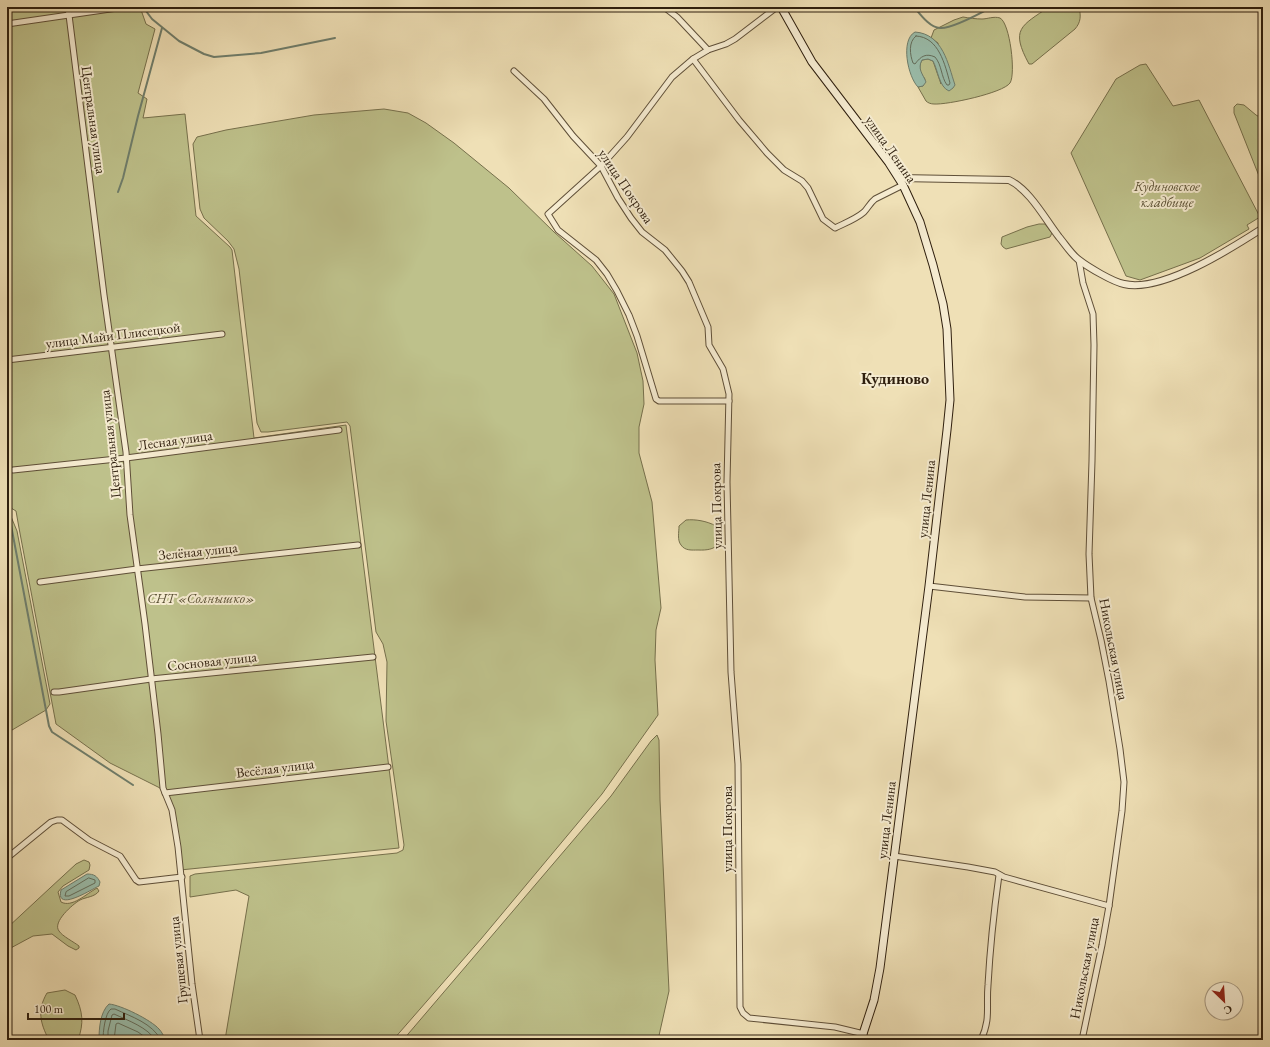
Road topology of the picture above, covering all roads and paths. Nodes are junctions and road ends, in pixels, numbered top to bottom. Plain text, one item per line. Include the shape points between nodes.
1 (68, 7) edge
2 (124, 7) edge
3 (664, 7) edge
4 (777, 7) edge
5 (781, 7) edge
6 (69, 16) junction
7 (7, 24) edge
8 (708, 50) junction
9 (693, 59) junction
10 (514, 71) dead end
11 (601, 166) junction
12 (899, 178) junction
13 (903, 185) junction
14 (1263, 228) edge
15 (1079, 260) junction
16 (222, 334) dead end
17 (110, 347) junction
18 (7, 360) edge
19 (729, 401) junction
20 (339, 430) dead end
21 (126, 458) junction
22 (13, 470) dead end
23 (358, 545) dead end
24 (137, 569) junction
25 (40, 582) dead end
26 (929, 586) junction
27 (1091, 598) junction
28 (373, 657) dead end
29 (151, 679) junction
30 (54, 692) dead end
31 (388, 767) dead end
32 (165, 793) junction
33 (894, 856) junction
34 (7, 858) edge
35 (999, 874) junction
36 (182, 877) junction
37 (1109, 906) junction
38 (862, 1037) edge
39 (200, 1040) edge
40 (981, 1040) edge
41 (1082, 1040) edge

1 - 6 street, Центральная улица
2 - 6 street
3 - 8 street
4 - 8 street via 735,39
5 - 12 main road, улица Ленина via 812,62
6 - 7 street
6 - 17 street, Центральная улица
8 - 9 street
9 - 11 street via 672,77 627,137
9 - 13 street via 767,154 808,188 823,219 835,228 857,217 875,199
10 - 11 street, улица Покрова via 544,99
11 - 19 street, улица Покрова via 631,218 642,232 665,250 689,282 708,327 709,345 722,369
11 - 19 street via 548,214 558,230 596,260 614,285 637,336 656,399
12 - 13 main road, улица Ленина
12 - 15 street via 1010,180 1025,192
13 - 26 main road, улица Ленина via 920,222 934,265 947,329 950,400
14 - 15 street via 1184,272 1141,285 1124,284 1106,277
15 - 27 street, Никольская улица via 1093,314 1093,438 1089,554
16 - 17 street, улица Майи Плисецкой
17 - 18 street, улица Майи Плисецкой
17 - 21 street, Центральная улица
19 - 38 street, улица Покрова via 727,482 731,672 738,764 740,1007 749,1018 835,1027
20 - 21 street, Лесная улица
21 - 22 street, Лесная улица
21 - 24 street, Центральная улица
23 - 24 street, Зелёная улица
24 - 25 street, Зелёная улица
24 - 29 street, Центральная улица
26 - 27 street via 1025,597
26 - 33 main road, улица Ленина
27 - 37 street, Никольская улица via 1102,640 1124,782
28 - 29 street, Сосновая улица
29 - 30 street, Сосновая улица
29 - 32 street, Центральная улица
31 - 32 street, Весёлая улица
32 - 36 street, Центральная улица via 172,810
33 - 35 street
33 - 38 main road, улица Ленина via 880,968 874,1000
34 - 36 street via 51,822 62,820 90,840 120,856 139,882
35 - 37 street
35 - 40 street via 987,988 988,1019
36 - 39 street, Грушевая улица
37 - 41 street, Никольская улица

